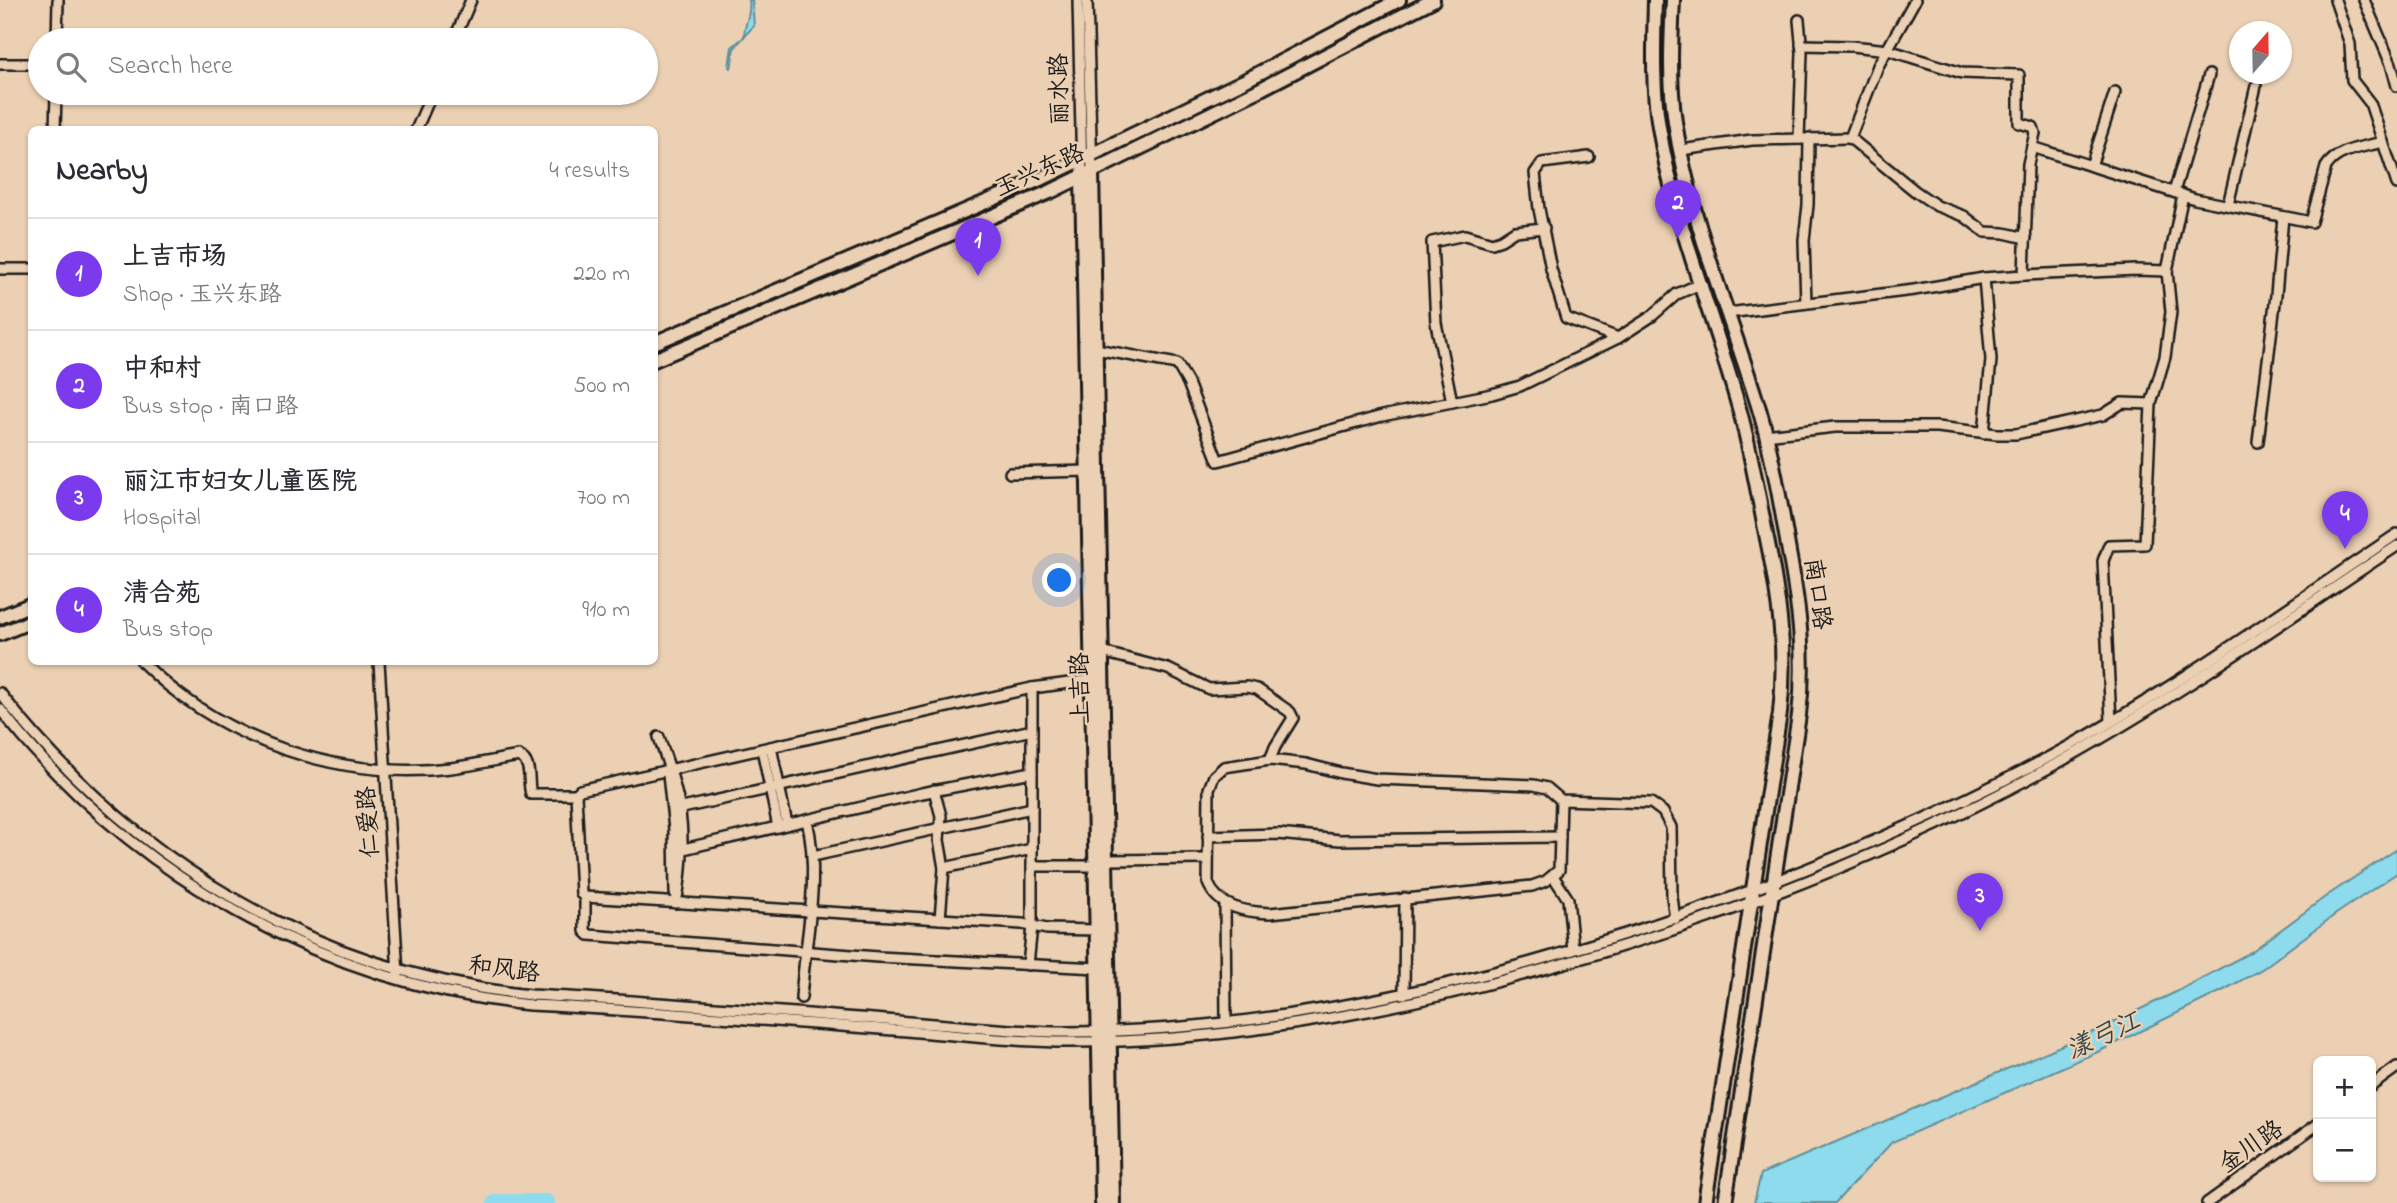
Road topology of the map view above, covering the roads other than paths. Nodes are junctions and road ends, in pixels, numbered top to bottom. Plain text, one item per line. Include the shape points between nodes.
1 (58, 0) edge
2 (471, 0) edge
3 (1078, 0) edge
4 (1087, 0) edge
5 (1399, 0) edge
6 (1433, 0) edge
7 (1656, 0) edge
8 (1673, 0) edge
9 (1914, 0) edge
10 (2335, 0) edge
11 (2364, 0) edge
12 (1799, 20) dead end
13 (57, 28) edge
14 (459, 28) edge
15 (1801, 45) junction
16 (1888, 50) junction
17 (0, 64) edge
18 (28, 64) edge
19 (2208, 75) dead end
20 (2256, 86) dead end
21 (2397, 86) edge
22 (2115, 92) dead end
23 (56, 105) edge
24 (427, 105) edge
25 (55, 126) edge
26 (418, 126) edge
27 (1850, 138) junction
28 (1804, 139) junction
29 (2383, 142) junction
30 (2032, 147) junction
31 (1681, 150) junction
32 (1086, 157) junction
33 (1589, 157) dead end
34 (2091, 166) junction
35 (1087, 174) junction
36 (2397, 184) edge
37 (2179, 194) junction
38 (2228, 205) junction
39 (2283, 217) junction
40 (1544, 228) junction
41 (2026, 238) junction
42 (0, 269) edge
43 (28, 269) edge
44 (2167, 271) junction
45 (2024, 275) junction
46 (1984, 278) junction
47 (1700, 284) junction
48 (1806, 303) junction
49 (1728, 313) junction
50 (1618, 338) junction
51 (658, 341) edge
52 (1096, 349) junction
53 (658, 358) edge
54 (1452, 402) junction
55 (2151, 404) junction
56 (1984, 433) junction
57 (1765, 435) junction
58 (2258, 442) dead end
59 (1088, 471) junction
60 (1010, 473) dead end
61 (2397, 534) edge
62 (2397, 546) edge
63 (28, 606) edge
64 (0, 617) edge
65 (28, 623) edge
66 (0, 634) edge
67 (1102, 652) junction
68 (146, 665) edge
69 (379, 665) edge
70 (1092, 680) junction
71 (1032, 688) junction
72 (0, 693) edge
73 (0, 709) edge
74 (2111, 721) junction
75 (1032, 730) junction
76 (659, 737) dead end
77 (766, 748) junction
78 (1270, 760) junction
79 (386, 769) junction
80 (668, 770) junction
81 (1032, 772) junction
82 (774, 787) junction
83 (934, 790) junction
84 (576, 794) junction
85 (1561, 800) junction
86 (1032, 808) junction
87 (678, 809) junction
88 (807, 820) junction
89 (782, 825) junction
90 (940, 828) junction
91 (1208, 836) junction
92 (1560, 837) junction
93 (1032, 849) junction
94 (678, 850) junction
95 (813, 856) junction
96 (1208, 859) junction
97 (1101, 863) junction
98 (1032, 866) junction
99 (944, 869) junction
100 (1553, 876) junction
101 (1773, 889) junction
102 (585, 897) junction
103 (1752, 897) junction
104 (1405, 898) junction
105 (676, 903) junction
106 (1225, 904) junction
107 (810, 911) junction
108 (940, 919) junction
109 (1675, 919) junction
110 (1032, 926) junction
111 (1097, 930) junction
112 (1573, 950) junction
113 (806, 951) junction
114 (1028, 965) junction
115 (1098, 968) junction
116 (398, 969) junction
117 (399, 979) junction
118 (1404, 994) junction
119 (801, 998) dead end
120 (1226, 1022) junction
121 (1103, 1035) junction
122 (2397, 1067) edge
123 (2376, 1082) edge
124 (2313, 1128) edge
125 (1102, 1203) edge
126 (1113, 1203) edge
127 (1705, 1203) edge
128 (1725, 1203) edge
129 (2207, 1203) edge

1 - 13 street
2 - 14 street
3 - 32 street, 丽水路
4 - 32 street, 丽水路
5 - 32 main road, 玉兴东路
6 - 35 main road, 玉兴东路
7 - 47 main road, 南口路 via 1653,63 1659,126
8 - 31 main road, 南口路 via 1671,82
9 - 16 street
10 - 29 street via 2350,44 2353,80 2370,103
11 - 21 street
12 - 15 street
15 - 16 street
15 - 28 street
16 - 27 street
16 - 30 street via 1962,72 2019,75 2019,123 2033,127
17 - 18 street
19 - 37 street
20 - 38 street
22 - 34 street
23 - 25 street
24 - 26 street
27 - 28 street
27 - 41 street via 1937,206 1964,216 1985,232
28 - 31 street via 1752,140
28 - 48 street
29 - 36 street
29 - 39 street via 2331,160 2311,222
30 - 34 street
30 - 41 street
31 - 49 main road, 南口路
32 - 35 street, 丽水路
32 - 51 main road, 玉兴东路
33 - 40 street via 1538,167 1535,183
34 - 37 street
35 - 52 main road, 上吉路
35 - 53 main road, 玉兴东路
35 - 59 main road, 上吉路
37 - 38 street
37 - 44 street
38 - 39 street
39 - 58 street
40 - 50 street via 1566,318
40 - 54 street via 1515,231 1492,243 1465,235 1432,242 1436,323
41 - 45 street
42 - 43 street
44 - 45 street
44 - 55 street via 2169,336
45 - 46 street
46 - 48 street
46 - 56 street via 1991,360
47 - 50 street via 1677,294
47 - 103 main road, 南口路 via 1745,431 1783,639 1780,713
48 - 49 street
49 - 57 main road, 南口路
50 - 54 street via 1520,386
52 - 54 street via 1177,364 1218,461 1382,416
52 - 67 main road, 上吉路
55 - 56 street via 2122,403 2103,415 2016,435
55 - 74 street via 2145,544 2109,545 2103,561
56 - 57 street via 1937,427 1835,427
57 - 101 main road, 南口路 via 1797,597 1803,658
59 - 60 street
59 - 70 main road, 上吉路
61 - 74 street
62 - 101 street via 2198,678 2044,771 1922,830
63 - 64 main road
65 - 66 main road
67 - 78 street via 1168,669 1209,690 1247,687 1264,692 1293,718
67 - 97 main road, 上吉路
68 - 79 street via 203,711 258,739 318,760
69 - 79 street, 仁爱路
70 - 71 street
70 - 97 main road, 上吉路
71 - 75 street
71 - 77 street
72 - 116 street, 和风路 via 78,781 173,860 283,925
73 - 117 street, 和风路 via 81,798 167,869 279,934
74 - 101 street via 1977,793
75 - 81 street
75 - 82 street
76 - 80 street
77 - 80 street
77 - 82 street
78 - 85 street via 1377,779 1534,785 1547,788
78 - 91 street via 1224,766 1219,771 1209,789
79 - 84 street via 451,768 519,756 528,764 531,794
79 - 116 street, 仁爱路
80 - 84 street
80 - 87 street
80 - 94 street
81 - 83 street
81 - 86 street
82 - 87 street
82 - 89 street
83 - 88 street
83 - 90 street
84 - 102 street via 581,894
85 - 92 street
85 - 109 street via 1651,803 1663,812 1671,827
86 - 90 street
86 - 93 street
87 - 94 street
88 - 89 street
88 - 95 street
89 - 94 street
90 - 95 street
90 - 99 street
91 - 92 street via 1340,840
91 - 96 street
92 - 100 street via 1559,870
93 - 98 street
93 - 99 street
94 - 105 street
95 - 107 street
96 - 97 street
96 - 106 street via 1210,889
97 - 98 street
97 - 111 main road, 上吉路
97 - 121 main road, 上吉路
98 - 110 street
99 - 108 street
100 - 104 street via 1532,886
100 - 112 street via 1568,899
101 - 103 street
101 - 128 main road, 南口路
102 - 105 street
102 - 113 street via 584,931 589,935
103 - 109 street
103 - 121 street via 1581,959 1397,1006 1247,1030
103 - 127 main road, 南口路
104 - 106 street via 1270,913
104 - 118 street
105 - 107 street
106 - 120 street
107 - 108 street
107 - 113 street
108 - 110 street
109 - 112 street
110 - 111 street
110 - 114 street
111 - 115 main road, 上吉路
112 - 118 street
113 - 114 street
113 - 119 street
114 - 115 street
115 - 121 main road, 上吉路
116 - 117 street, 仁爱路
116 - 121 street, 和风路 via 473,988 531,995
117 - 121 street, 和风路 via 471,997 530,1005 1054,1042
118 - 120 street
120 - 121 street
121 - 125 main road, 上吉路
121 - 126 main road, 上吉路
122 - 123 street
124 - 129 street, 金川路

